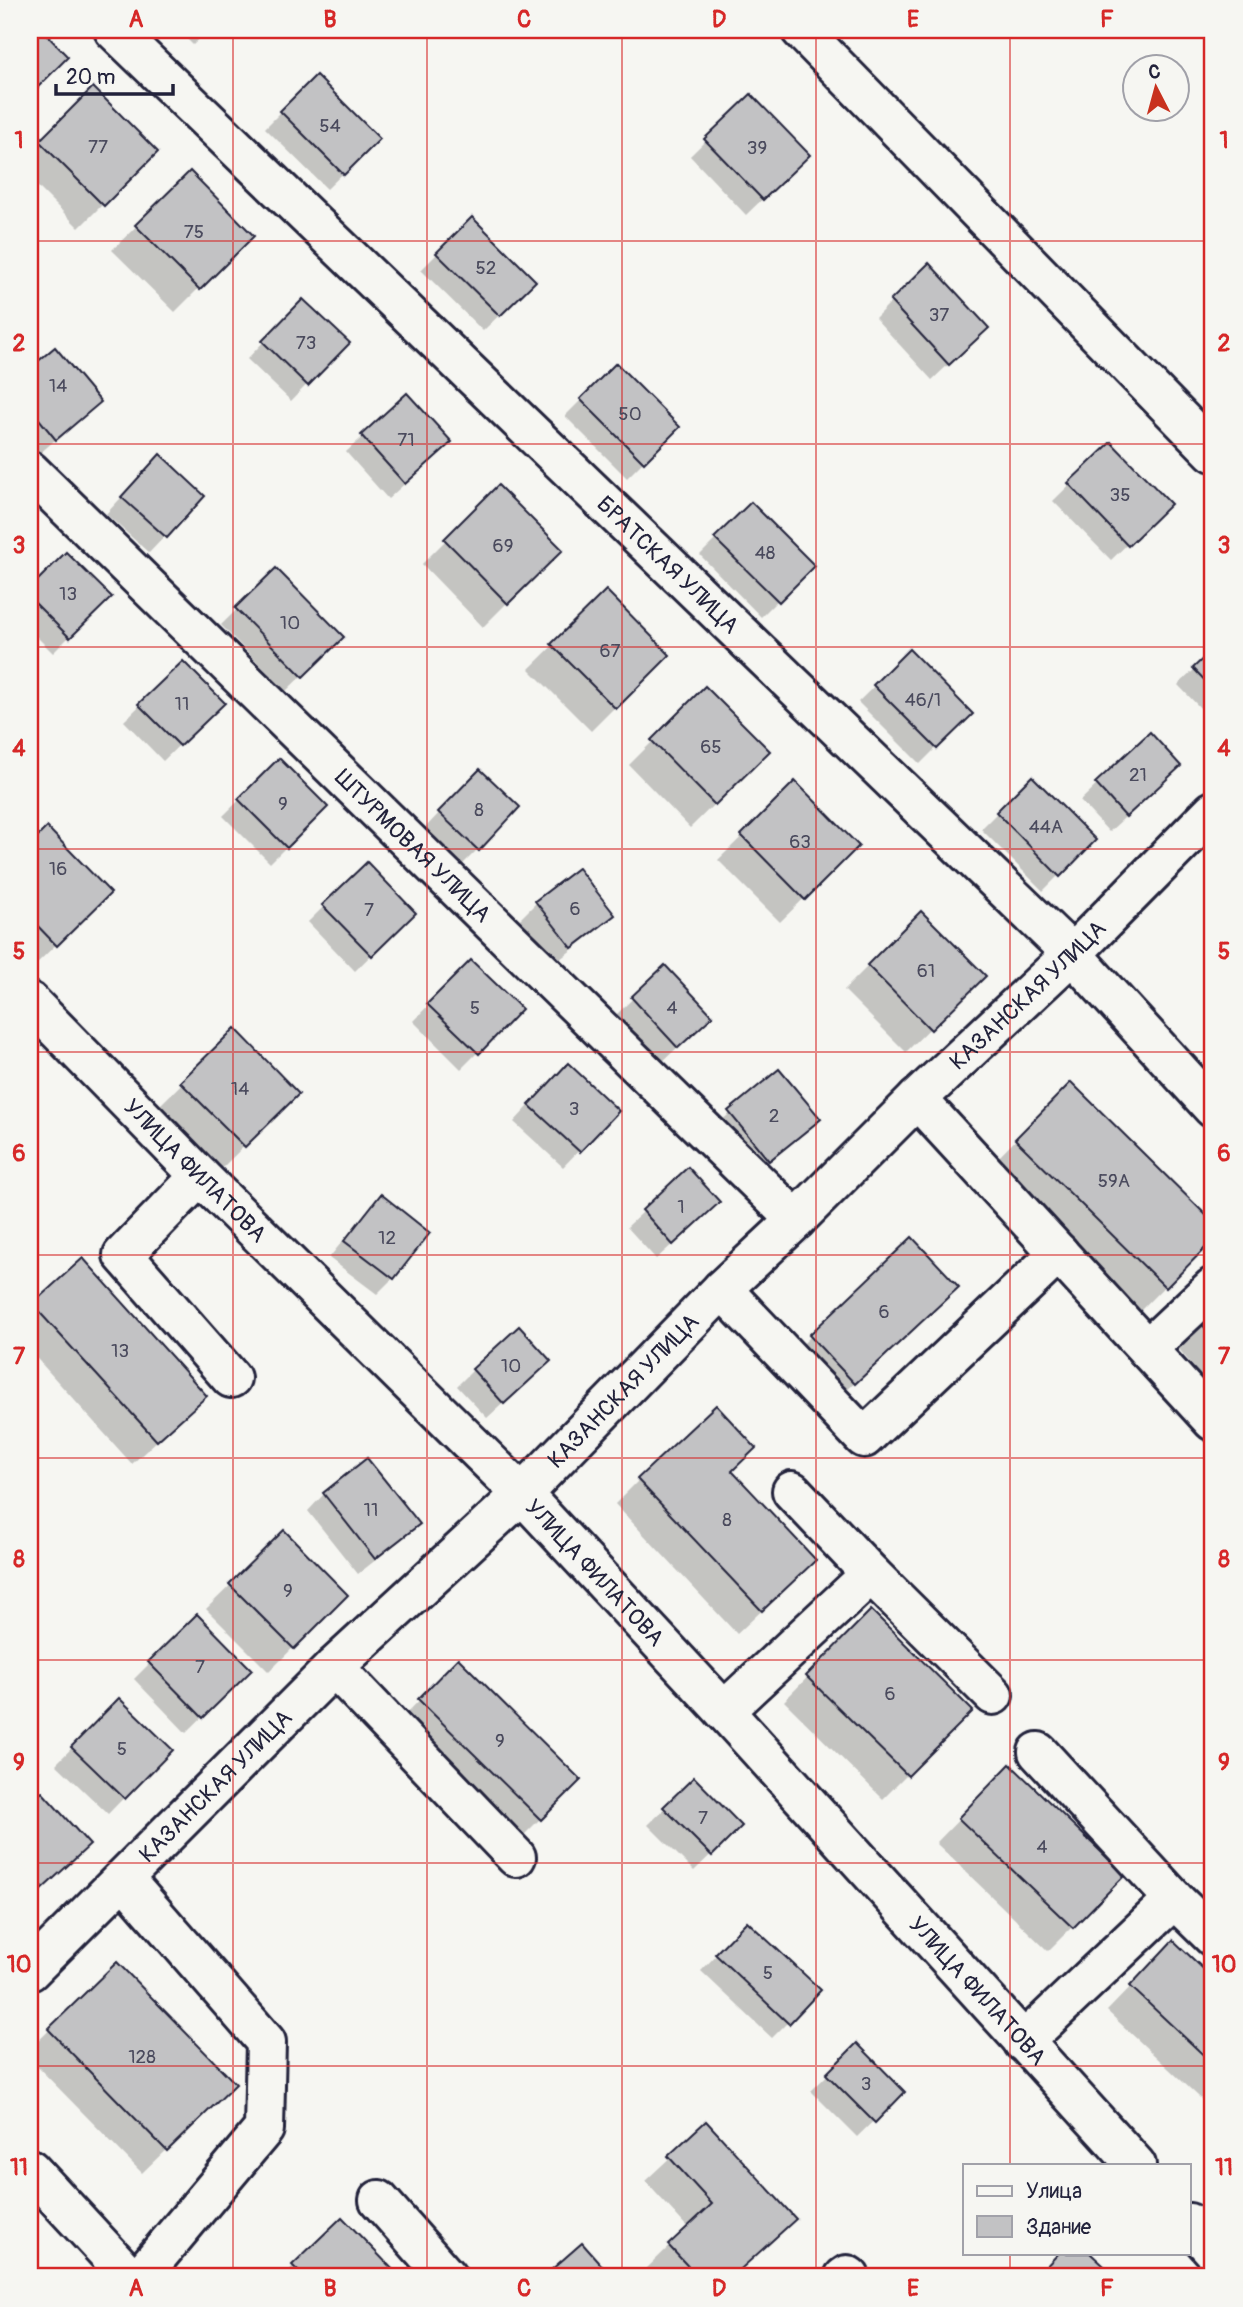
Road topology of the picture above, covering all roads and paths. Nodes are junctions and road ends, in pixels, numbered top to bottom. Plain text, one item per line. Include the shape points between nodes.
1 (114, 30) edge
2 (801, 30) edge
3 (1213, 452) edge
4 (30, 471) edge
5 (1213, 811) edge
6 (1072, 954) junction
7 (31, 1004) edge
8 (1209, 1095) edge
9 (917, 1099) junction
10 (200, 1176) junction
11 (796, 1220) junction
12 (1059, 1253) junction
13 (1213, 1287) edge
14 (722, 1289) junction
15 (1147, 1349) junction
16 (231, 1378) dead end
17 (1213, 1421) edge
18 (792, 1491) dead end
19 (522, 1494) junction
20 (871, 1574) junction
21 (334, 1667) junction
22 (993, 1695) dead end
23 (724, 1711) junction
24 (1038, 1752) dead end
25 (516, 1857) dead end
26 (124, 1879) junction
27 (1174, 1899) junction
28 (1213, 1937) edge
29 (30, 1971) edge
30 (1023, 2042) junction
31 (1135, 2164) edge
32 (30, 2169) edge
33 (379, 2200) dead end
34 (1190, 2224) edge
35 (1213, 2250) edge
36 (130, 2277) edge
37 (140, 2277) edge
38 (447, 2277) edge
39 (844, 2277) edge
40 (850, 2277) edge

1 - 6 street, БРАТСКАЯ УЛИЦА
2 - 3 street
4 - 11 street, ШТУРМОВАЯ УЛИЦА
5 - 6 street, КАЗАНСКАЯ УЛИЦА
6 - 8 street, БРАТСКАЯ УЛИЦА
6 - 9 street, КАЗАНСКАЯ УЛИЦА
7 - 10 street, УЛИЦА ФИЛАТОВА
9 - 11 street, КАЗАНСКАЯ УЛИЦА
9 - 12 street
10 - 16 street via 122,1255
10 - 19 street, УЛИЦА ФИЛАТОВА
11 - 14 street, КАЗАНСКАЯ УЛИЦА
12 - 14 street via 864,1438
12 - 15 street
13 - 15 street
14 - 19 street, КАЗАНСКАЯ УЛИЦА
15 - 17 street
18 - 20 street
19 - 21 street, КАЗАНСКАЯ УЛИЦА
19 - 23 street, УЛИЦА ФИЛАТОВА
20 - 22 street
20 - 23 street
21 - 25 street
21 - 26 street, КАЗАНСКАЯ УЛИЦА
23 - 30 street, УЛИЦА ФИЛАТОВА
24 - 27 street
26 - 29 street, КАЗАНСКАЯ УЛИЦА
26 - 37 street via 266,2042 264,2129
27 - 28 street
27 - 30 street
30 - 31 street, УЛИЦА ФИЛАТОВА
32 - 36 street
33 - 38 street
34 - 35 street
39 - 40 street

